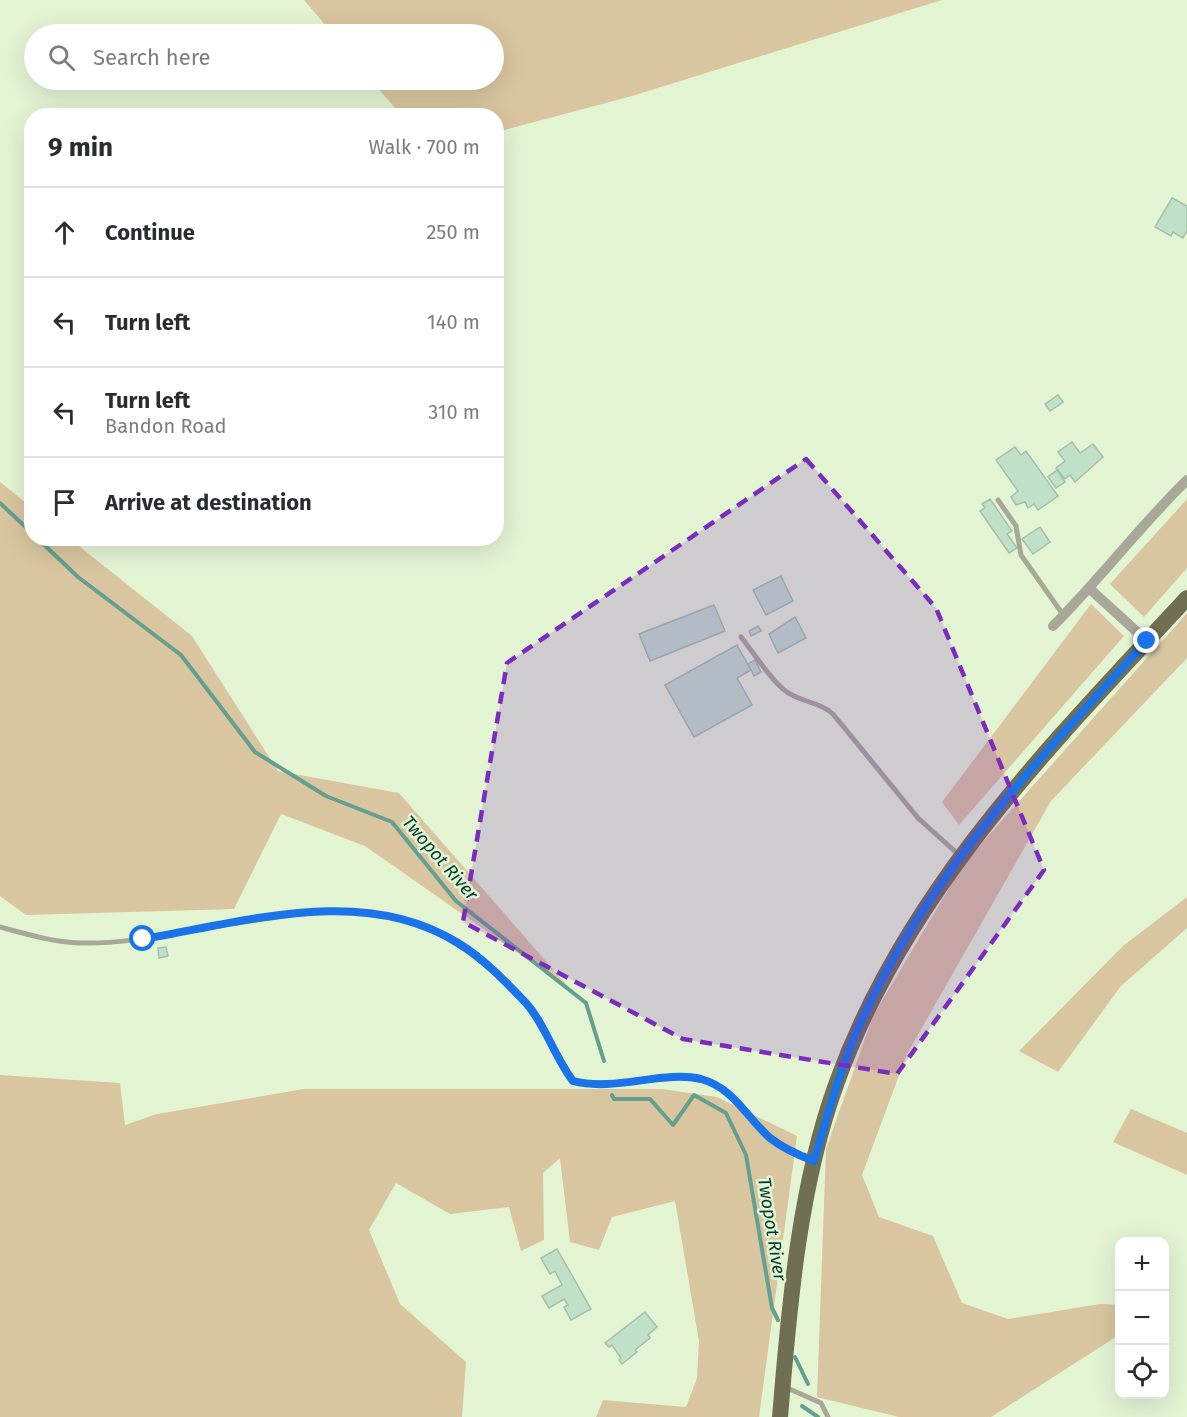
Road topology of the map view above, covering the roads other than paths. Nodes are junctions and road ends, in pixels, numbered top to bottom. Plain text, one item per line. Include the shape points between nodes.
1 (1187, 480) edge
2 (998, 500) dead end
3 (1090, 589) junction
4 (1187, 598) edge
5 (1064, 616) junction
6 (1053, 626) dead end
7 (741, 637) dead end
8 (1147, 641) junction
9 (960, 856) junction
10 (0, 927) edge
11 (814, 1161) junction
12 (783, 1386) junction
13 (780, 1417) edge
14 (828, 1417) edge

1 - 3 street via 1158,508
2 - 5 lane via 1016,526 1021,555
3 - 5 street
3 - 8 street
4 - 8 main road
5 - 6 street
7 - 9 lane via 783,689 803,701 826,707 918,818
8 - 9 main road via 991,815
9 - 11 main road via 913,925 857,1031 836,1083
10 - 11 lane via 80,943 143,939 278,916 334,911 374,912 416,922 459,943 528,1005 573,1081 592,1086 700,1079 726,1089 769,1137 788,1152
11 - 12 main road via 789,1308
12 - 13 main road
12 - 14 lane via 821,1403

